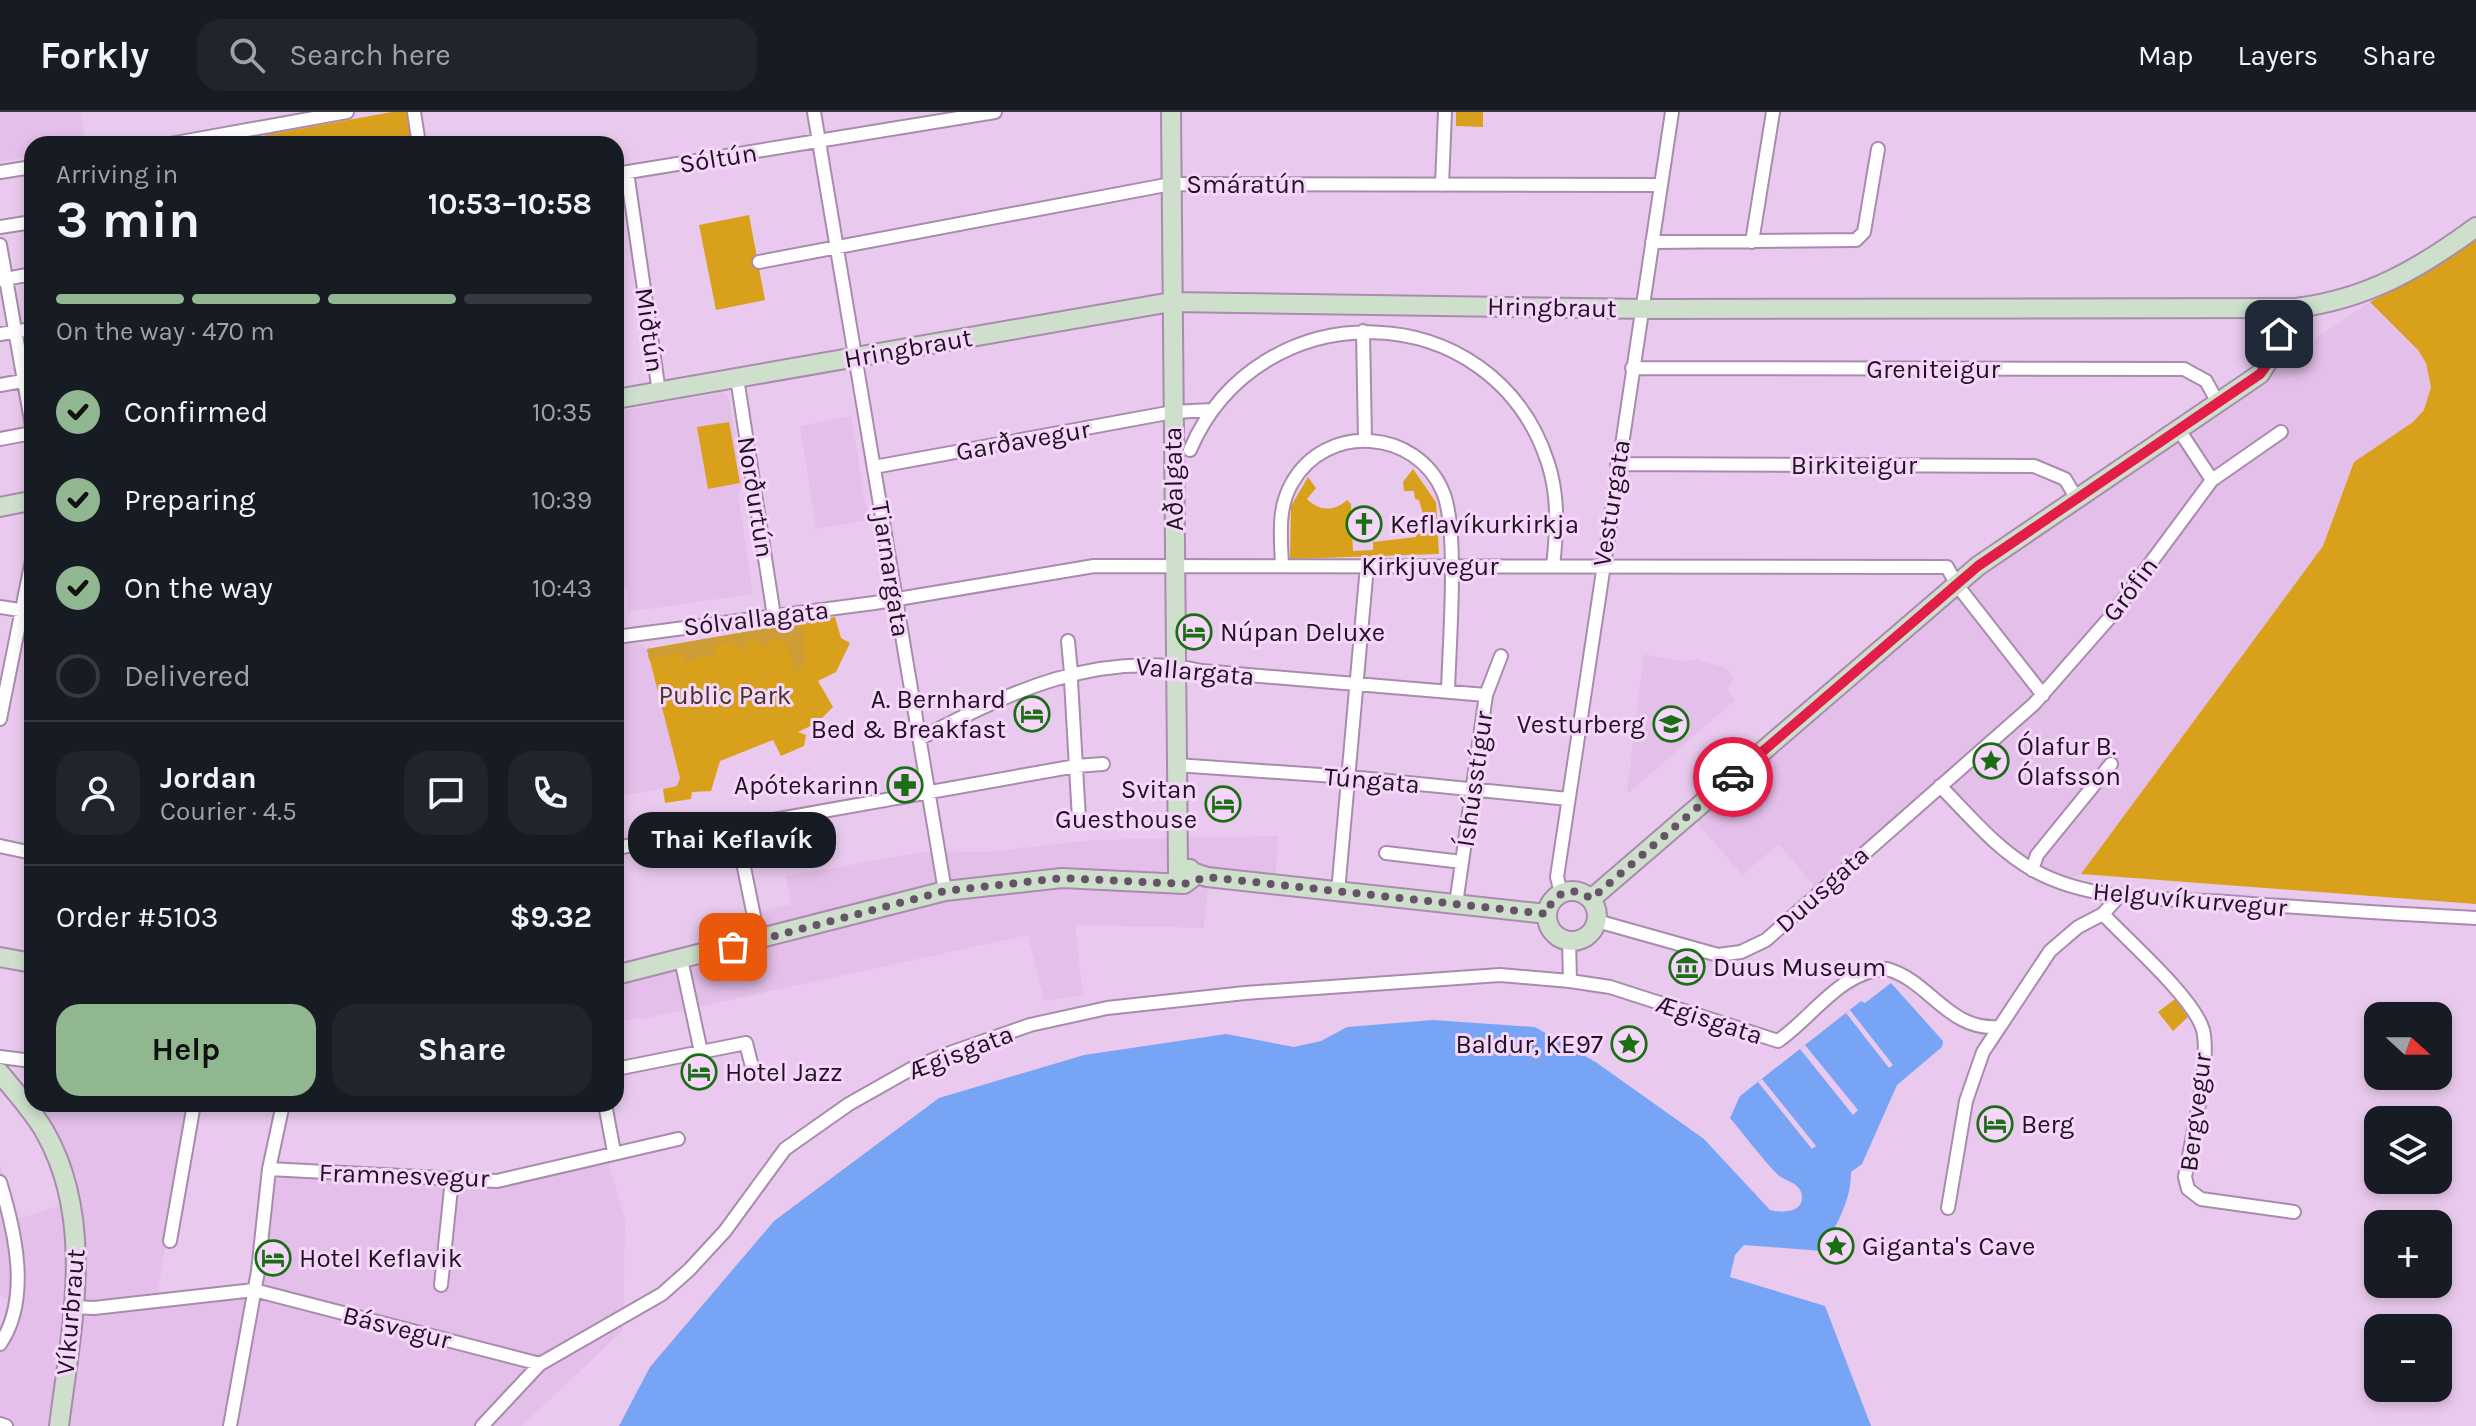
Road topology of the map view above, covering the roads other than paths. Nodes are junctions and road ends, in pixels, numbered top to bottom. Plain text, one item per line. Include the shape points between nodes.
1 (347, 112) edge
2 (414, 112) edge
3 (814, 112) edge
4 (995, 112) edge
5 (1171, 112) edge
6 (1445, 112) edge
7 (1672, 112) edge
8 (1773, 112) edge
9 (214, 136) edge
10 (418, 136) edge
11 (819, 141) junction
12 (1878, 149) dead end
13 (24, 168) edge
14 (0, 172) edge
15 (624, 173) edge
16 (1171, 184) junction
17 (1442, 185) junction
18 (1661, 185) junction
19 (624, 190) edge
20 (24, 223) edge
21 (0, 227) edge
22 (2476, 227) edge
23 (1652, 242) junction
24 (1752, 242) junction
25 (0, 245) edge
26 (837, 247) junction
27 (759, 262) dead end
28 (24, 276) edge
29 (3, 280) edge
30 (1171, 302) junction
31 (1642, 308) junction
32 (2279, 309) junction
33 (24, 330) edge
34 (15, 331) junction
35 (1363, 331) junction
36 (0, 334) edge
37 (855, 357) junction
38 (24, 365) edge
39 (1632, 368) junction
40 (737, 378) junction
41 (24, 381) edge
42 (0, 385) edge
43 (659, 392) junction
44 (624, 398) edge
45 (2218, 403) junction
46 (1212, 410) junction
47 (1173, 412) junction
48 (2179, 430) junction
49 (2281, 432) dead end
50 (24, 434) edge
51 (0, 439) edge
52 (1365, 440) junction
53 (1190, 450) dead end
54 (1617, 464) junction
55 (874, 467) junction
56 (2212, 480) junction
57 (2077, 499) junction
58 (24, 502) edge
59 (0, 507) edge
60 (1174, 566) junction
61 (1282, 566) junction
62 (1367, 566) junction
63 (1450, 566) junction
64 (1553, 566) junction
65 (1601, 566) junction
66 (1957, 585) junction
67 (896, 599) junction
68 (0, 607) edge
69 (24, 610) edge
70 (774, 616) junction
71 (24, 622) edge
72 (624, 634) edge
73 (1068, 641) dead end
74 (1501, 656) dead end
75 (1175, 665) junction
76 (1071, 677) junction
77 (1357, 686) junction
78 (1448, 692) junction
79 (1486, 695) junction
80 (2043, 695) junction
81 (0, 719) edge
82 (919, 739) junction
83 (1103, 764) dead end
84 (2111, 764) dead end
85 (1176, 765) junction
86 (1076, 766) junction
87 (1349, 777) junction
88 (1940, 786) junction
89 (1473, 789) junction
90 (928, 794) junction
91 (1568, 799) junction
92 (1079, 819) dead end
93 (736, 828) junction
94 (0, 846) edge
95 (624, 847) edge
96 (24, 851) edge
97 (1386, 853) dead end
98 (1462, 862) junction
99 (2032, 870) junction
100 (1187, 874) junction
101 (945, 891) junction
102 (1338, 892) junction
103 (1561, 893) junction
104 (2120, 895) junction
105 (1591, 899) junction
106 (1456, 904) junction
107 (1547, 914) junction
108 (2103, 914) junction
109 (2476, 918) edge
110 (1597, 921) junction
111 (1569, 940) junction
112 (759, 941) junction
113 (0, 957) edge
114 (681, 959) junction
115 (24, 962) edge
116 (624, 973) edge
117 (1570, 981) junction
118 (1999, 1027) junction
119 (701, 1052) junction
120 (0, 1057) edge
121 (24, 1060) edge
122 (751, 1063) dead end
123 (624, 1067) edge
124 (0, 1073) edge
125 (24, 1104) edge
126 (30, 1112) edge
127 (193, 1112) edge
128 (281, 1112) edge
129 (606, 1112) edge
130 (678, 1139) dead end
131 (614, 1152) junction
132 (269, 1169) junction
133 (452, 1179) junction
134 (0, 1182) edge
135 (1948, 1208) dead end
136 (2294, 1212) dead end
137 (170, 1241) dead end
138 (441, 1285) dead end
139 (254, 1290) junction
140 (72, 1307) junction
141 (0, 1344) edge
142 (540, 1364) junction
143 (0, 1424) edge
144 (6, 1426) edge
145 (59, 1426) edge
146 (230, 1426) edge
147 (482, 1426) edge

1 - 9 street
2 - 10 street
3 - 11 street, Tjarnargata
4 - 11 street, Sóltún
5 - 16 street, Aðalgata
6 - 17 street
7 - 18 street, Vesturgata
8 - 24 street
11 - 15 street, Sóltún
11 - 26 street, Tjarnargata
12 - 24 street via 1860,238
13 - 14 street
16 - 17 street, Smáratún
16 - 26 street, Smáratún
16 - 30 street, Aðalgata
17 - 18 street, Smáratún
18 - 23 street, Vesturgata
19 - 43 street, Miðtún
20 - 21 street
22 - 32 street, Hringbraut via 2417,269 2374,290
23 - 24 street
23 - 31 street, Vesturgata
25 - 29 street
26 - 27 street
26 - 37 street, Tjarnargata
28 - 29 street
29 - 34 street
30 - 31 street, Hringbraut
30 - 37 street, Hringbraut
30 - 47 street, Aðalgata
31 - 32 street, Hringbraut
31 - 39 street, Vesturgata
32 - 45 street via 2277,342 2266,367
33 - 34 street
34 - 36 street
34 - 38 street
35 - 46 street via 1329,335 1280,352 1238,382
35 - 52 street
35 - 64 street via 1403,334 1452,351 1516,403 1534,431 1552,478 1557,520
37 - 40 street, Hringbraut
37 - 55 street, Tjarnargata
39 - 45 street, Greniteigur via 2184,369 2206,381
39 - 54 street, Vesturgata
40 - 43 street, Hringbraut
40 - 70 street, Norðurtún
41 - 42 street
43 - 44 street, Hringbraut
45 - 48 street
46 - 47 street, Garðavegur
46 - 53 street
47 - 55 street, Garðavegur
47 - 60 street, Aðalgata
48 - 56 street
48 - 57 street
49 - 56 street, Grófin
50 - 51 street
52 - 61 street via 1320,453 1292,483 1282,513
52 - 63 street via 1407,451 1438,481 1449,513
54 - 57 street, Birkiteigur via 2034,466 2065,479
54 - 65 street, Vesturgata
55 - 67 street, Tjarnargata
56 - 80 street, Grófin via 2112,615
57 - 66 street
58 - 59 street
60 - 61 street, Kirkjuvegur
60 - 67 street, Kirkjuvegur via 1094,566
60 - 75 street, Aðalgata
61 - 62 street, Kirkjuvegur
62 - 63 street, Kirkjuvegur
62 - 77 street
63 - 64 street, Kirkjuvegur
63 - 78 street
64 - 65 street, Kirkjuvegur
65 - 66 street, Kirkjuvegur via 1947,567
65 - 91 street, Vesturgata
66 - 80 street
66 - 105 street
67 - 70 street, Sólvallagata
67 - 82 street, Tjarnargata
68 - 69 street
70 - 72 street, Sólvallagata
71 - 81 street
73 - 76 street
74 - 79 street, Íshússtígur
75 - 76 street, Vallargata via 1118,664
75 - 77 street, Vallargata
75 - 85 street, Aðalgata
76 - 82 street, Vallargata via 1029,687
76 - 86 street
77 - 78 street, Vallargata
77 - 87 street
78 - 79 street, Vallargata
79 - 89 street, Íshússtígur
80 - 88 street, Grófin
82 - 90 street, Tjarnargata
83 - 86 street
84 - 99 street via 2037,855
85 - 87 street, Túngata
85 - 100 street, Aðalgata via 1177,846
86 - 90 street
86 - 92 street
87 - 89 street, Túngata
87 - 102 street
88 - 99 street, Helguvíkurvegur
88 - 110 street, Duusgata via 1749,950 1718,955
89 - 91 street, Túngata
89 - 98 street, Íshússtígur
90 - 93 street
90 - 101 street, Tjarnargata
91 - 103 street, Vesturgata via 1557,877
93 - 95 street
93 - 112 street
94 - 96 street
97 - 98 street
98 - 106 street, Íshússtígur
99 - 104 street, Helguvíkurvegur via 2077,888
100 - 101 street via 1144,880 1062,878
100 - 102 street
101 - 112 street
102 - 106 street
103 - 105 street via 1580,891
103 - 107 street
104 - 108 street
104 - 109 street, Helguvíkurvegur
105 - 110 street
106 - 107 street
107 - 111 street via 1555,934
108 - 118 street via 2060,941
108 - 136 street, Bergvegur via 2190,1005 2203,1031 2205,1056 2185,1177 2188,1189 2201,1199
110 - 111 street via 1585,937
111 - 117 street
112 - 114 street
113 - 115 street
114 - 116 street
114 - 119 street
117 - 118 street, Ægisgata via 1610,987 1778,1041 1840,986 1887,969 1956,1018
117 - 142 street, Ægisgata via 1500,975 1194,998 1107,1008 988,1039 911,1069 785,1149 725,1231 662,1294
118 - 135 street via 1969,1089
119 - 122 street via 746,1043
119 - 123 street
120 - 121 street
124 - 125 street, Víkurbraut
126 - 140 street, Víkurbraut via 44,1130 64,1179 77,1247
127 - 137 street
128 - 132 street
129 - 131 street
130 - 131 street, Framnesvegur
131 - 133 street, Framnesvegur via 497,1181
132 - 133 street, Framnesvegur
132 - 139 street
133 - 138 street
134 - 141 street via 15,1240 16,1289 12,1320
139 - 140 street
139 - 142 street, Básvegur
139 - 146 street
140 - 145 street, Víkurbraut
142 - 147 street, Ægisgata
143 - 144 street

